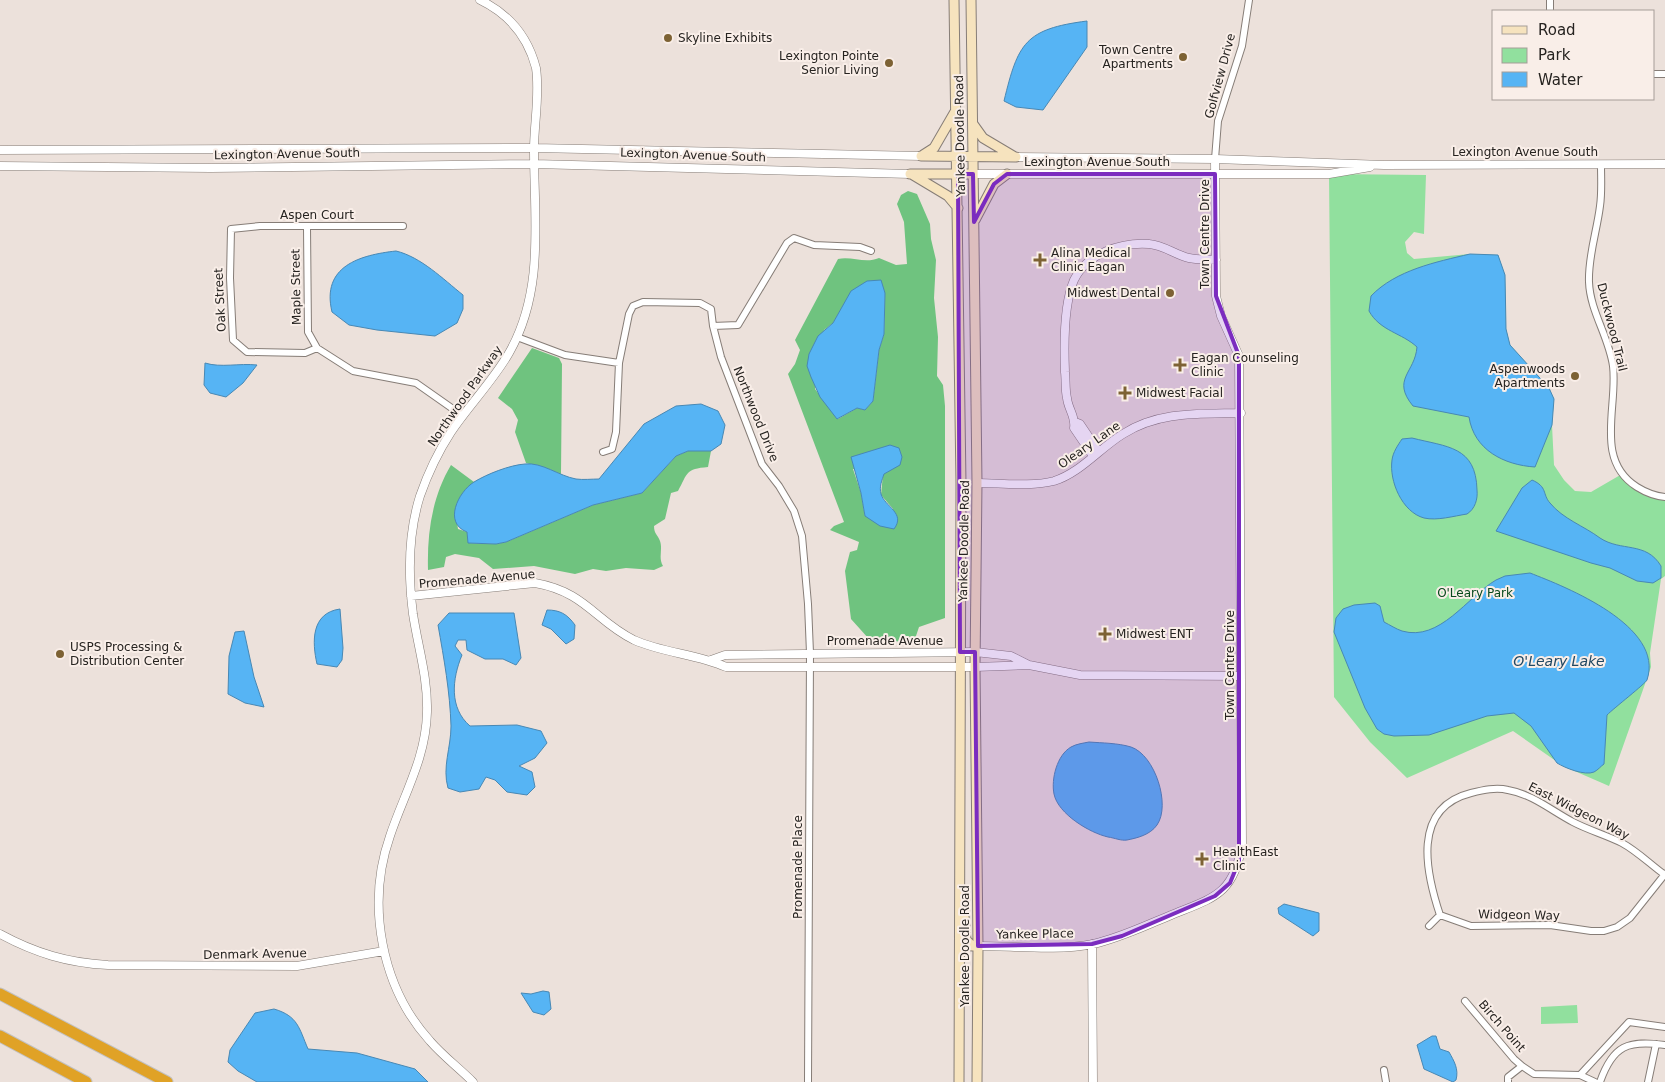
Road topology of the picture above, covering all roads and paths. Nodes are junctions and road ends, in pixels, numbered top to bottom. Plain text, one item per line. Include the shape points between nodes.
1 (480, 0) edge
2 (954, 0) edge
3 (971, 0) edge
4 (1249, 0) edge
5 (957, 110) junction
6 (973, 123) junction
7 (534, 148) junction
8 (0, 150) edge
9 (921, 156) junction
10 (958, 157) junction
11 (973, 157) junction
12 (1016, 157) junction
13 (1215, 159) junction
14 (534, 164) junction
15 (1384, 164) junction
16 (1601, 164) junction
17 (1665, 164) edge
18 (0, 166) edge
19 (910, 174) junction
20 (958, 174) junction
21 (974, 174) junction
22 (1007, 174) junction
23 (1215, 174) junction
24 (958, 208) junction
25 (974, 222) junction
26 (403, 226) dead end
27 (307, 227) junction
28 (231, 230) joint
29 (871, 251) dead end
30 (1216, 260) junction
31 (713, 326) junction
32 (517, 337) junction
33 (317, 348) junction
34 (619, 363) junction
35 (1241, 413) junction
36 (463, 416) junction
37 (604, 452) dead end
38 (1096, 454) junction
39 (978, 483) junction
40 (1665, 497) edge
41 (411, 596) junction
42 (960, 652) junction
43 (975, 652) junction
44 (810, 653) junction
45 (711, 660) junction
46 (1029, 665) junction
47 (809, 666) junction
48 (959, 667) junction
49 (975, 667) junction
50 (1241, 676) junction
51 (959, 863) junction
52 (1665, 875) edge
53 (1440, 915) junction
54 (1429, 926) dead end
55 (0, 934) edge
56 (1092, 944) junction
57 (978, 946) junction
58 (384, 951) junction
59 (0, 994) edge
60 (1465, 1000) dead end
61 (1665, 1027) edge
62 (0, 1036) edge
63 (1656, 1044) junction
64 (1665, 1045) edge
65 (1522, 1066) junction
66 (1384, 1070) dead end
67 (1580, 1075) junction
68 (1550, 1079) edge
69 (86, 1082) edge
70 (167, 1082) edge
71 (474, 1082) edge
72 (808, 1082) edge
73 (959, 1082) edge
74 (977, 1082) edge
75 (1094, 1082) edge
76 (1386, 1082) edge
77 (1508, 1082) edge
78 (1595, 1082) edge
79 (1600, 1082) edge
80 (1648, 1082) edge

1 - 7 street, Northwood Parkway via 510,21 531,51 537,78
2 - 5 main road, Yankee Doodle Road
3 - 6 main road, Yankee Doodle Road
4 - 13 street, Golfview Drive via 1242,46 1218,121
5 - 9 main road via 934,148
5 - 10 main road, Yankee Doodle Road
6 - 11 main road, Yankee Doodle Road
6 - 12 main road via 983,138
7 - 8 street, Lexington Avenue South
7 - 9 street, Lexington Avenue South
7 - 14 street, Northwood Parkway
9 - 10 main road, Lexington Avenue South
10 - 11 main road, Lexington Avenue South
10 - 20 main road, Yankee Doodle Road
11 - 12 main road, Lexington Avenue South
11 - 21 main road, Yankee Doodle Road
12 - 13 street, Lexington Avenue South
13 - 15 street, Lexington Avenue South
13 - 23 street, Town Centre Drive
14 - 18 street, Lexington Avenue South via 211,168
14 - 19 street, Lexington Avenue South
14 - 32 street, Northwood Parkway via 534,278
15 - 16 street, Lexington Avenue South
15 - 23 street, Lexington Avenue South via 1328,174
16 - 17 street, Lexington Avenue South
16 - 40 street, Duckwood Trail via 1600,206 1589,283 1613,366 1610,442 1619,470 1631,483 1646,492
19 - 20 main road, Lexington Avenue South
19 - 24 main road via 948,196
20 - 21 main road, Lexington Avenue South
20 - 24 main road, Yankee Doodle Road
21 - 22 street, Lexington Avenue South
21 - 25 main road, Yankee Doodle Road
22 - 23 street, Lexington Avenue South
22 - 25 main road via 994,184
23 - 30 street, Town Centre Drive
24 - 42 main road, Yankee Doodle Road
25 - 39 main road, Yankee Doodle Road
26 - 27 street, Aspen Court
27 - 28 street, Aspen Court via 260,226
27 - 33 street, Maple Street via 308,332
28 - 33 street, Oak Street via 233,340 247,352 305,353
29 - 31 street via 860,247 814,245 794,238 787,243 738,325
30 - 35 street, Town Centre Drive via 1216,296 1239,356
30 - 38 street via 1189,258 1149,244 1106,250 1087,263 1075,279 1069,300 1065,368 1067,400 1074,428
31 - 34 street, Northwood Drive via 711,309 700,303 643,302 633,306 629,314
31 - 44 street, Northwood Drive via 720,357 762,464 794,511 802,536
32 - 34 street via 565,355
32 - 36 street, Northwood Parkway via 510,353
33 - 36 street via 353,371 416,383
34 - 37 street via 616,432 612,449
35 - 38 street, Oleary Lane via 1180,414 1150,420 1122,434
35 - 50 street, Town Centre Drive
36 - 41 street, Northwood Parkway via 437,456 418,503 410,554
38 - 39 street, Oleary Lane via 1052,482
39 - 43 main road, Yankee Doodle Road
41 - 45 street, Promenade Avenue via 535,583 546,585 574,595 632,639
41 - 58 street, Promenade Avenue via 426,681 426,728 414,777 384,855 379,899
42 - 43 street, Promenade Avenue
42 - 44 street, Promenade Avenue
42 - 48 main road, Yankee Doodle Road
43 - 46 street, Promenade Avenue via 1011,656
43 - 49 main road, Yankee Doodle Road
44 - 45 street, Promenade Avenue via 725,654
44 - 47 street, Promenade Place
45 - 47 street, Promenade Avenue via 726,667
46 - 49 street, Promenade Avenue
46 - 50 street, Promenade Avenue via 1080,675
47 - 48 street, Promenade Avenue
47 - 72 street, Promenade Place
48 - 49 street, Promenade Avenue
48 - 51 main road, Yankee Doodle Road
49 - 57 main road, Yankee Doodle Road
50 - 56 street, Town Centre Drive via 1242,844 1230,883 1210,899 1122,936
51 - 57 main road via 966,940 972,946
51 - 73 main road, Yankee Doodle Road
52 - 53 street, Widgeon Way via 1630,918 1604,931 1550,925 1471,926
52 - 53 street, East Widgeon Way via 1623,844 1574,823 1525,795 1507,789 1487,789 1450,802 1430,829 1426,848 1430,885
53 - 54 street
55 - 58 street, Denmark Avenue via 31,950 83,964 296,966
56 - 57 street, Yankee Place
56 - 75 street
57 - 74 main road, Yankee Doodle Road
58 - 71 street via 392,980 413,1020 430,1042
59 - 70 highway
60 - 65 street, Birch Point
61 - 67 street via 1629,1022
62 - 69 highway
63 - 64 street
63 - 79 street via 1637,1042 1622,1048 1610,1059
63 - 80 street
65 - 68 street, Birch Point
65 - 77 street, Birch Point via 1508,1077
66 - 76 street
67 - 68 street, Birch Point
67 - 78 street, Birch Point

